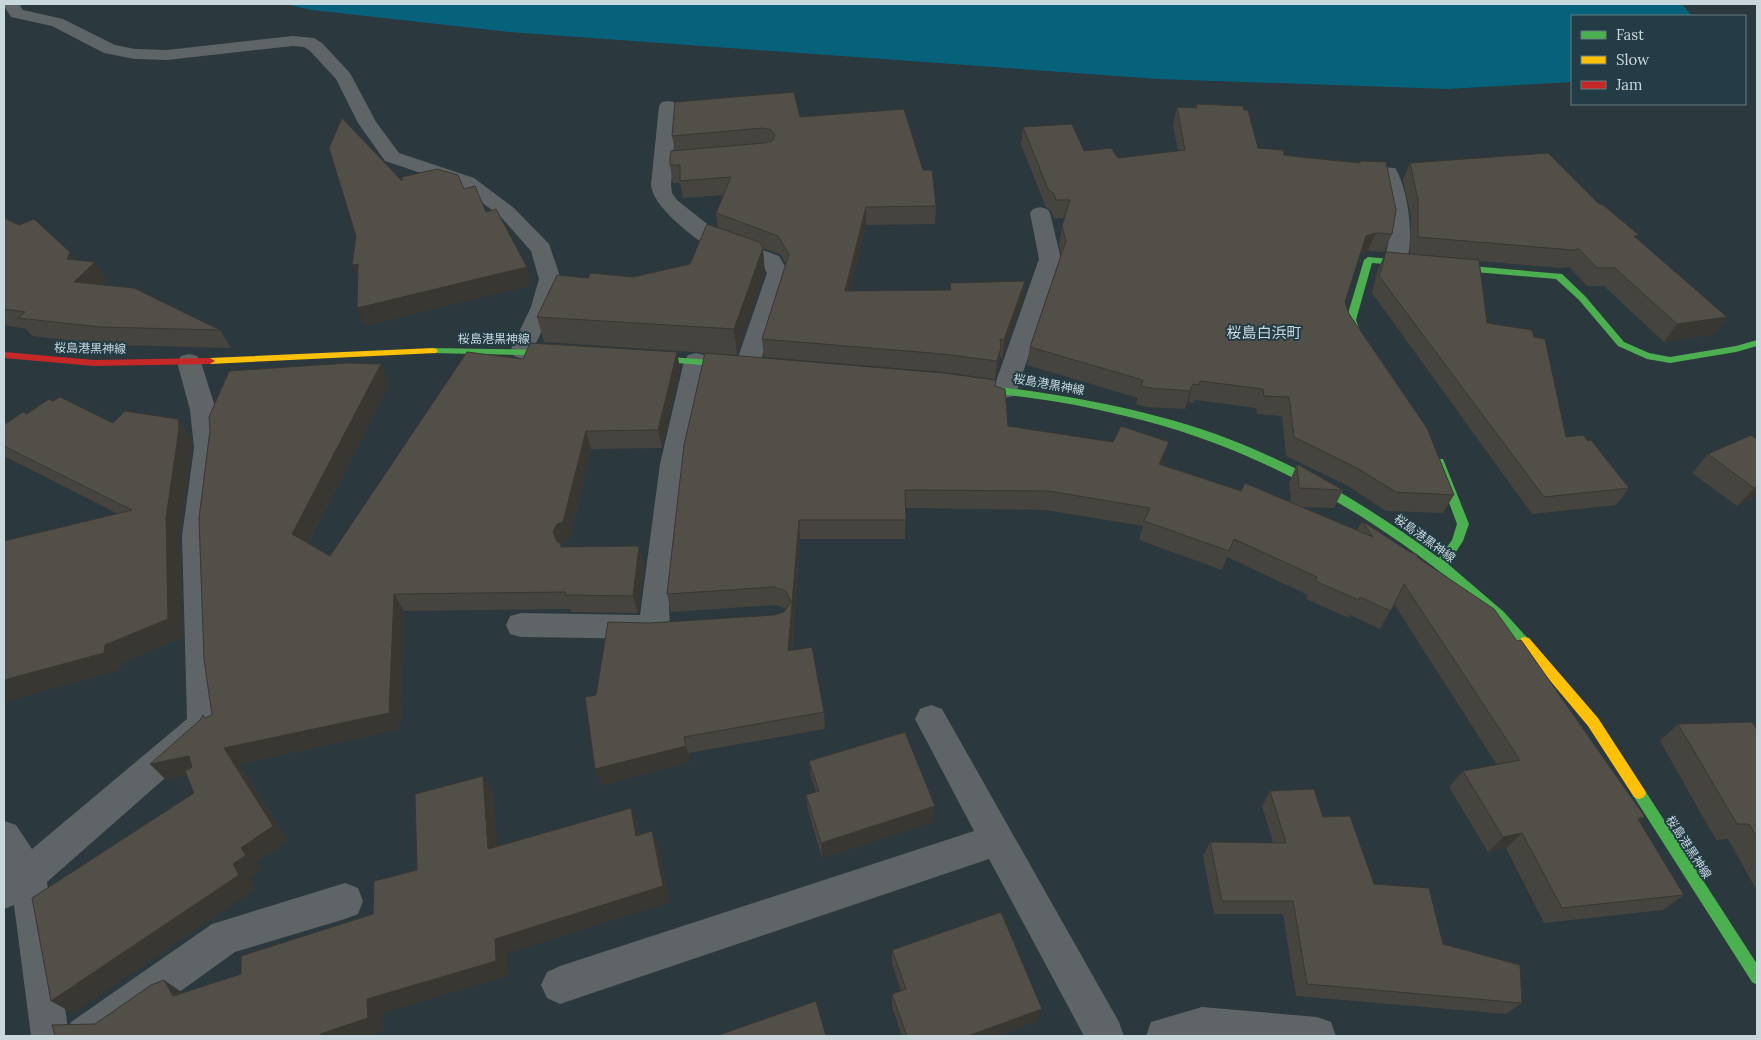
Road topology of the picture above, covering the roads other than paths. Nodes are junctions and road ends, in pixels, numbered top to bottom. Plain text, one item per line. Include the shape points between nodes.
1 (14, 4) edge
2 (668, 106) dead end
3 (1330, 170) edge
4 (1040, 213) dead end
5 (1395, 263) junction
6 (1757, 343) edge
7 (522, 351) junction
8 (580, 354) edge
9 (4, 355) edge
10 (628, 357) edge
11 (696, 361) junction
12 (189, 362) junction
13 (1377, 363) edge
14 (751, 367) joint
15 (960, 385) edge
16 (1005, 390) junction
17 (1435, 452) edge
18 (663, 549) junction
19 (633, 550) edge
20 (1441, 565) junction
21 (521, 625) dead end
22 (932, 719) dead end
23 (4, 837) edge
24 (997, 840) junction
25 (16, 883) edge
26 (345, 901) dead end
27 (1757, 977) edge
28 (560, 985) dead end
29 (50, 1036) edge
30 (86, 1036) edge
31 (1105, 1036) edge
32 (1165, 1036) edge
33 (1317, 1036) edge

1 - 7 street via 17,14 57,22 110,49 135,54 167,55 293,41 308,42 316,47 344,77 367,123 392,157 467,182 507,212 541,249 550,279 542,307
2 - 14 street via 673,162 661,185 669,204 713,240 771,261 778,273
3 - 5 street via 1388,172 1394,186 1401,230
4 - 16 street via 1050,259
5 - 6 main road via 1559,276 1621,344 1646,356 1670,360
5 - 13 main road via 1368,260 1351,320 1355,332
7 - 8 main road, 桜島港黒神線
7 - 12 main road, 桜島港黒神線
9 - 12 main road, 桜島港黒神線 via 42,361
10 - 11 main road
11 - 14 main road
11 - 18 street via 673,464
12 - 25 street via 203,410 207,448 196,536 203,725
15 - 16 main road, 桜島港黒神線
16 - 20 main road, 桜島港黒神線 via 1130,413 1212,437 1290,470 1336,495
17 - 20 main road via 1463,524 1457,541
18 - 19 street
18 - 21 street via 654,608 669,626
20 - 27 main road, 桜島港黒神線 via 1509,623 1593,722
22 - 24 street
23 - 25 street
24 - 28 street
24 - 31 street
25 - 29 street
26 - 30 street via 225,937
32 - 33 street via 1202,1026

